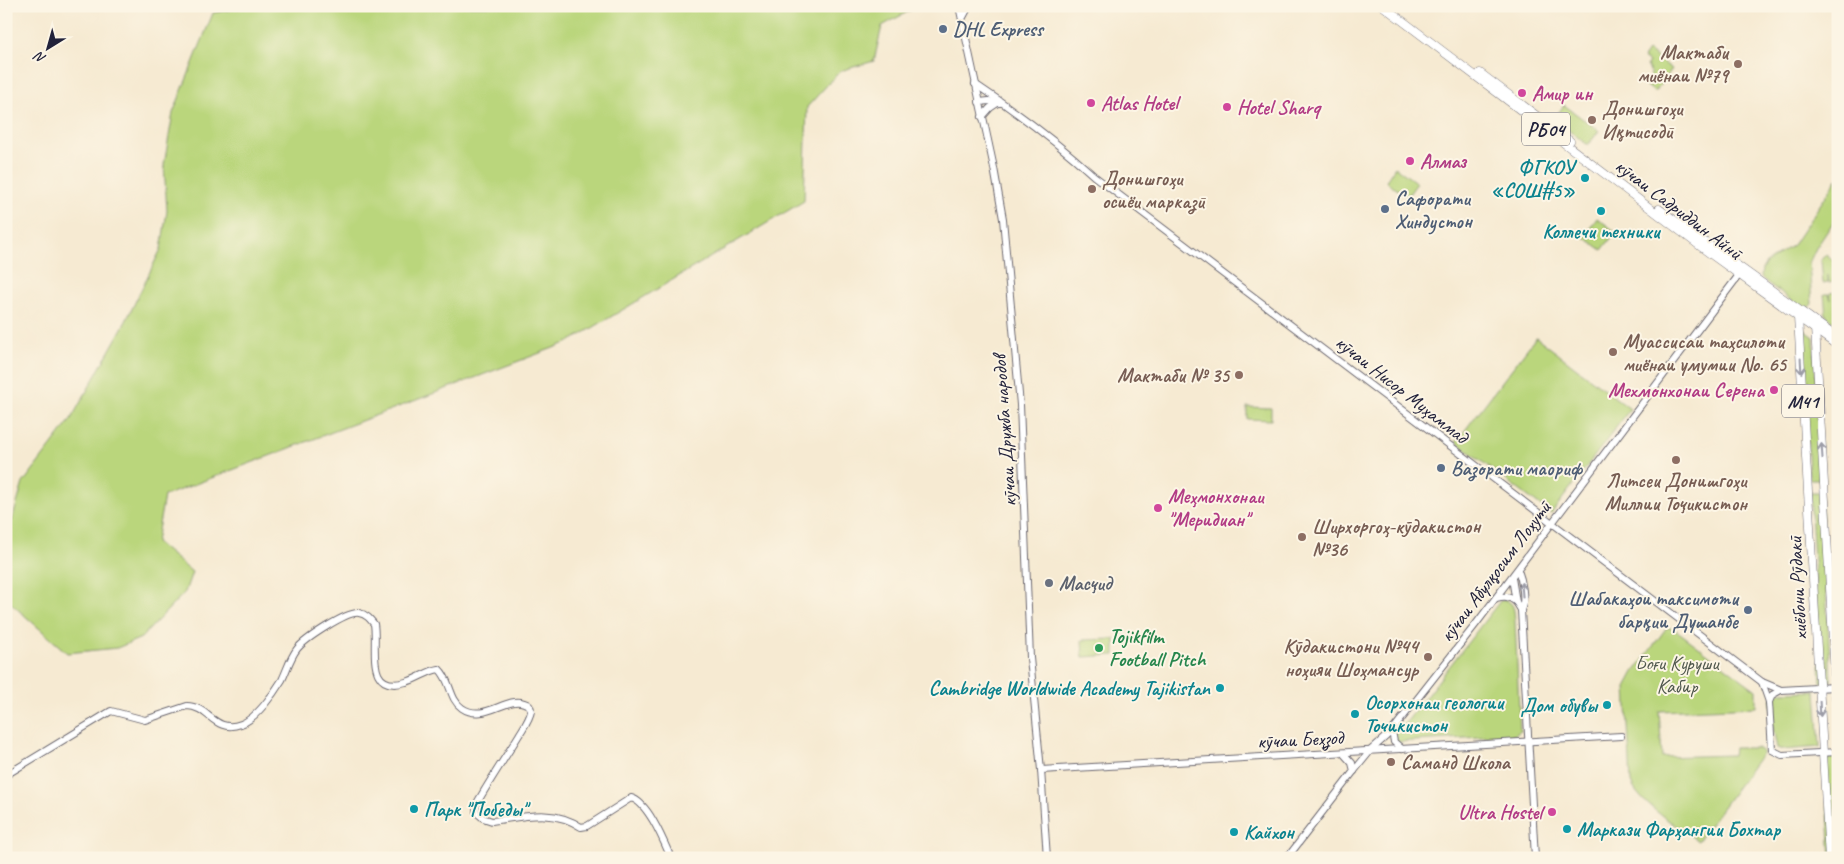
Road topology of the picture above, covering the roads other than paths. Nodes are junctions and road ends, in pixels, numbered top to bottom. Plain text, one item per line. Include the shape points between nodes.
1 (959, 6) edge
2 (969, 6) edge
3 (1383, 6) edge
4 (1390, 6) edge
5 (962, 20) junction
6 (975, 84) junction
7 (979, 102) junction
8 (999, 102) junction
9 (1007, 106) junction
10 (982, 117) junction
11 (1710, 250) junction
12 (1742, 273) junction
13 (1798, 317) junction
14 (1815, 326) junction
15 (1838, 338) edge
16 (1838, 346) edge
17 (1553, 523) junction
18 (1518, 570) junction
19 (1512, 578) junction
20 (1496, 598) junction
21 (1516, 602) junction
22 (1521, 610) junction
23 (1762, 682) junction
24 (1836, 687) junction
25 (1819, 688) junction
26 (1782, 690) junction
27 (1769, 702) junction
28 (1838, 720) edge
29 (1838, 727) edge
30 (1392, 731) junction
31 (1621, 736) dead end
32 (1528, 742) junction
33 (1402, 749) junction
34 (1371, 750) junction
35 (1838, 752) edge
36 (1343, 753) junction
37 (1823, 753) junction
38 (1041, 770) junction
39 (1354, 770) junction
40 (6, 775) edge
41 (671, 858) edge
42 (1047, 858) edge
43 (1287, 858) edge
44 (1535, 858) edge
45 (1829, 858) edge

1 - 5 street, кӯчаи Дружба народов
2 - 5 street
3 - 11 highway, кӯчаи Садриддин Айнӣ / РБ04
4 - 11 highway, кӯчаи Садриддин Айнӣ / РБ04 via 1545,121
5 - 6 street, кӯчаи Дружба народов
6 - 7 street, кӯчаи Дружба народов
6 - 9 street, кӯчаи Нисор Муҳаммад
7 - 8 street, кӯчаи Нисор Муҳаммад
7 - 10 street, кӯчаи Дружба народов
8 - 9 street, кӯчаи Нисор Муҳаммад
8 - 10 street
9 - 17 street, кӯчаи Нисор Муҳаммад via 1066,150 1094,176
10 - 38 street, кӯчаи Дружба народов via 1003,219 1020,405 1030,658
11 - 12 highway, кӯчаи Садриддин Айнӣ
12 - 13 highway, кӯчаи Садриддин Айнӣ
12 - 14 highway, кӯчаи Садриддин Айнӣ
12 - 17 street, кӯчаи Абулқосим Лоҳутӣ
13 - 14 highway, кӯчаи Садриддин Айнӣ
13 -> 25 highway, хиёбони Рӯдакӣ / M41
14 - 15 highway, кӯчаи Садриддин Айнӣ
14 - 16 highway, кӯчаи Садриддин Айнӣ
24 -> 14 highway, M41
17 - 18 street, кӯчаи Абулқосим Лоҳутӣ
17 - 23 street, кӯчаи Нисор Муҳаммад
18 - 19 street, кӯчаи Абулқосим Лоҳутӣ
22 -> 18 street
19 - 20 street, кӯчаи Абулқосим Лоҳутӣ
19 - 21 street
20 - 21 street via 1506,596
20 - 30 street, кӯчаи Абулқосим Лоҳутӣ
21 - 22 street
22 - 32 street
23 - 26 street, кӯчаи Нисор Муҳаммад
23 - 27 street
24 - 25 street, кӯчаи Нисор Муҳаммад
24 - 28 highway, M41
25 - 26 street, кӯчаи Нисор Муҳаммад
25 -> 37 highway, хиёбони Рӯдакӣ / M41
26 - 27 street via 1772,695
27 - 37 street via 1774,752 1782,755
28 - 29 highway, M41
30 - 33 street via 1394,742
30 - 34 street, кӯчаи Абулқосим Лоҳутӣ
31 - 32 street, кӯчаи Беҳзод
32 - 33 street, кӯчаи Беҳзод
32 - 44 street
33 - 34 street, кӯчаи Беҳзод
34 - 36 street, кӯчаи Беҳзод
34 - 39 street, кӯчаи Абулқосим Лоҳутӣ
35 - 37 street
36 - 38 street, кӯчаи Беҳзод
36 - 39 street
37 - 45 highway, хиёбони Рӯдакӣ / M41
38 - 42 street, кӯчаи Дружба народов
39 - 43 street, кӯчаи Абулқосим Лоҳутӣ
40 - 41 street via 111,711 145,720 192,706 217,724 230,727 242,724 254,716 281,682 298,647 346,616 358,613 374,624 375,666 378,675 386,682 401,684 439,669 463,709 481,712 516,702 530,707 528,720 477,803 476,812 483,818 492,821 549,815 570,820 581,828 634,798 642,804

